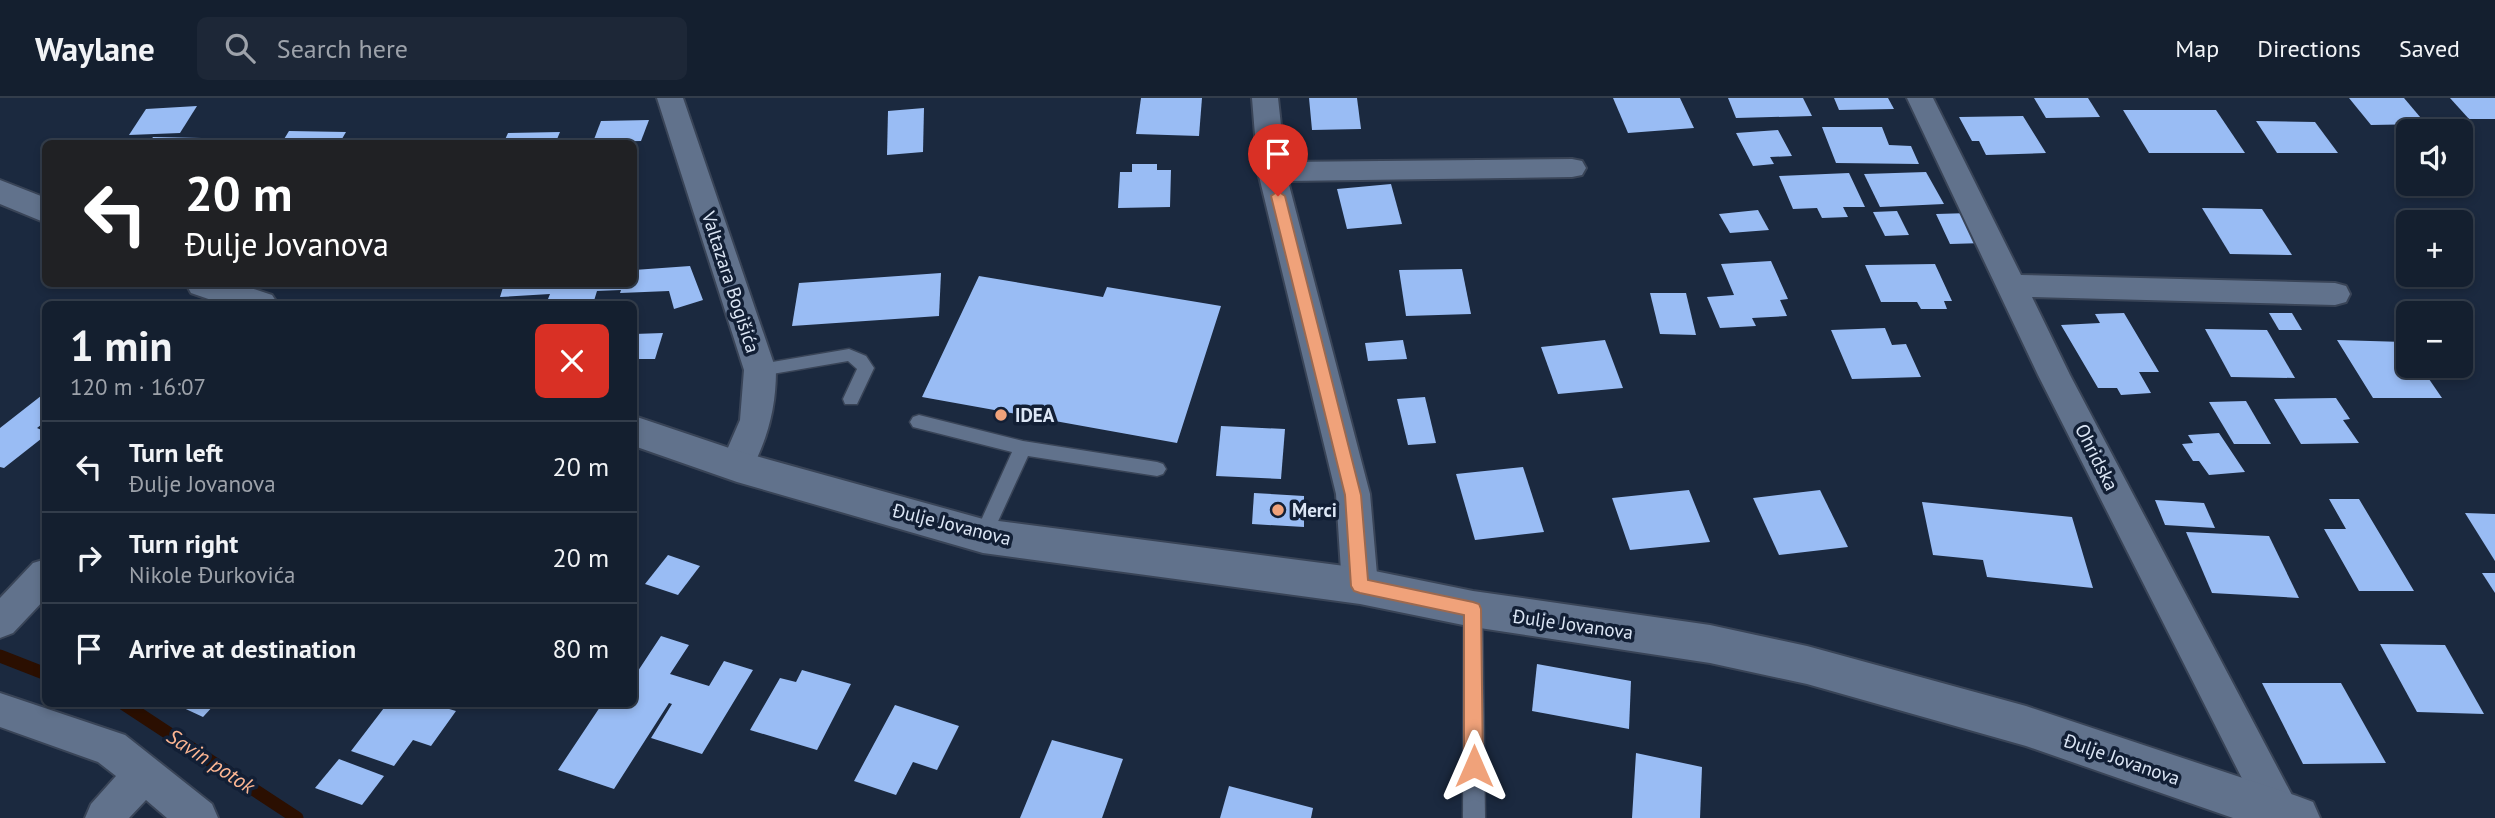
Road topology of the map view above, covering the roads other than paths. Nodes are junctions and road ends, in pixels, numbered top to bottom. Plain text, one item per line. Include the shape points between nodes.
1 (670, 98) edge
2 (1265, 98) edge
3 (1920, 98) edge
4 (1572, 168) dead end
5 (1272, 172) junction
6 (0, 191) edge
7 (42, 210) edge
8 (2011, 286) junction
9 (212, 287) edge
10 (2335, 294) dead end
11 (252, 301) edge
12 (760, 370) junction
13 (851, 399) dead end
14 (919, 422) dead end
15 (637, 432) edge
16 (1023, 448) junction
17 (737, 466) junction
18 (1157, 469) dead end
19 (983, 536) junction
20 (42, 578) edge
21 (1360, 586) junction
22 (1473, 609) junction
23 (0, 622) edge
24 (0, 710) edge
25 (145, 775) junction
26 (2289, 815) edge
27 (105, 818) edge
28 (198, 818) edge
29 (1474, 818) edge

1 - 12 street, Valtazara Bogišića
2 - 5 street
3 - 8 street, Ohridska
4 - 5 street
5 - 21 street via 1353,495
6 - 7 street
8 - 10 street
8 - 26 street, Ohridska
9 - 11 street
12 - 13 lane via 849,355 866,368
12 - 17 street, Valtazara Bogišića via 755,432
14 - 16 lane
15 - 17 street, Đulje Jovanova
16 - 18 lane
16 - 19 lane
17 - 19 street, Đulje Jovanova
19 - 21 street, Đulje Jovanova
20 - 23 street
21 - 22 street, Đulje Jovanova
22 - 26 street, Đulje Jovanova via 1710,645 1807,665 2026,726
22 - 29 lane
24 - 25 street via 111,748
25 - 27 street
25 - 28 street

